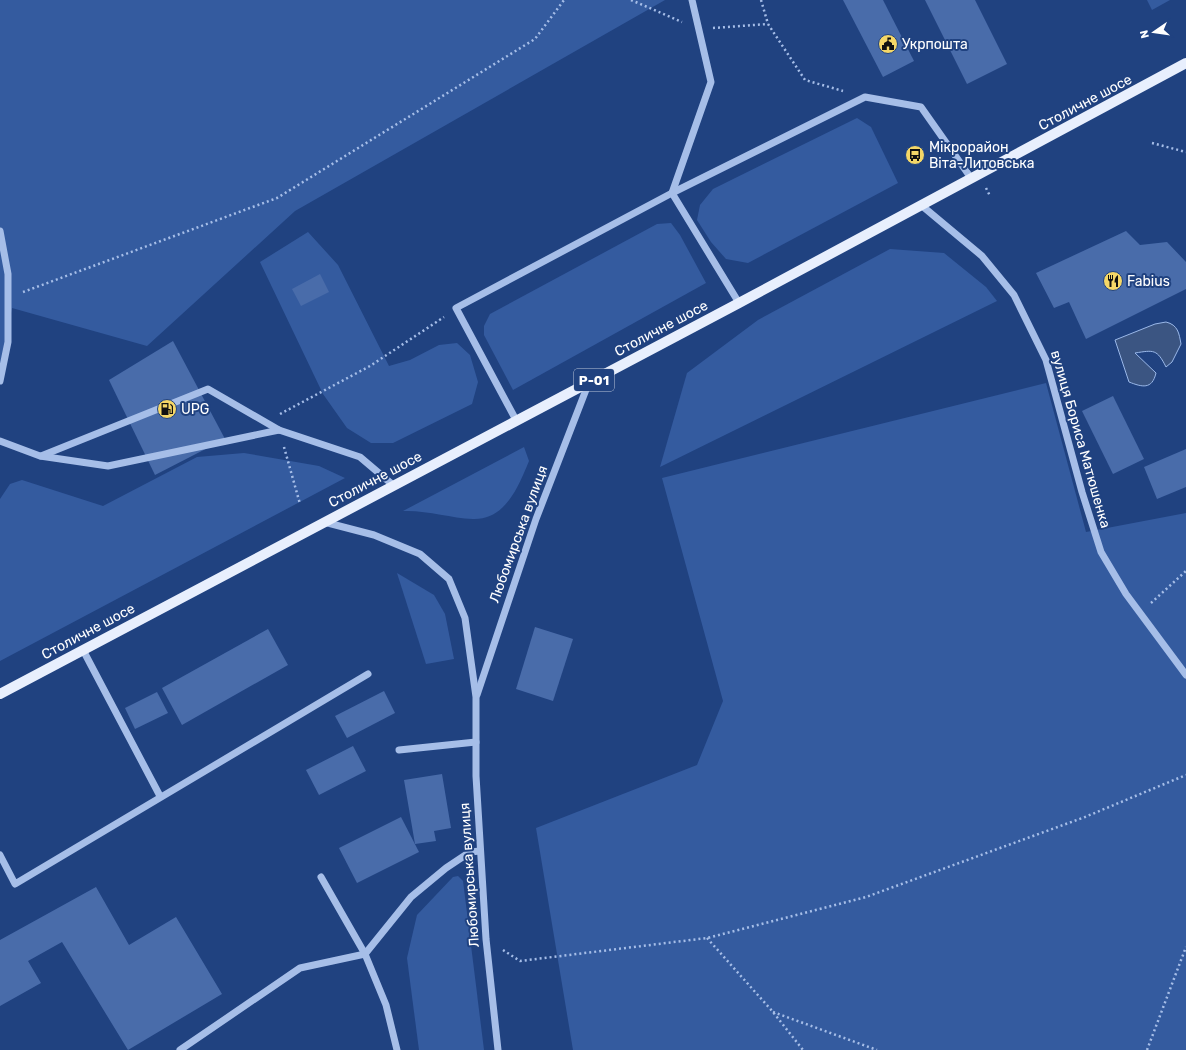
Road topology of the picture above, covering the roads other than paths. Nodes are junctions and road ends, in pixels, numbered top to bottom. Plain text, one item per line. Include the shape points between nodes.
1 (692, 0) edge
2 (1186, 63) edge
3 (972, 178) junction
4 (672, 193) junction
5 (921, 205) junction
6 (0, 231) edge
7 (739, 303) junction
8 (0, 381) edge
9 (589, 382) junction
10 (516, 420) junction
11 (279, 430) junction
12 (0, 441) edge
13 (40, 456) junction
14 (393, 485) junction
15 (324, 522) junction
16 (83, 650) junction
17 (368, 674) dead end
18 (1186, 675) edge
19 (0, 694) edge
20 (476, 697) junction
21 (476, 742) junction
22 (399, 750) dead end
23 (160, 796) junction
24 (480, 851) junction
25 (0, 855) edge
26 (320, 877) dead end
27 (365, 954) junction
28 (180, 1050) edge
29 (397, 1050) edge
30 (498, 1050) edge

1 - 4 street via 711,82
2 - 3 main road, Столичне шосе / Р-01
3 - 4 street via 920,107 864,97
3 - 5 main road, Столичне шосе / Р-01
4 - 7 street
4 - 10 street via 456,308
5 - 7 main road, Столичне шосе / Р-01
5 - 18 street, вулиця Бориса Матюшенка via 982,256 1014,296 1046,360 1101,552 1126,594
6 - 8 street via 8,274 8,342
7 - 9 main road, Столичне шосе / Р-01
9 - 10 main road, Столичне шосе / Р-01
9 - 20 street, Любомирська вулиця via 536,519
10 - 14 main road, Столичне шосе / Р-01
11 - 13 street via 108,466
11 - 13 street via 208,389
11 - 14 street via 360,457
12 - 13 street
14 - 15 main road, Столичне шосе / Р-01
15 - 16 main road, Столичне шосе / Р-01
15 - 20 street, Любомирська вулиця via 374,535 420,554 449,579 464,618
16 - 19 main road, Столичне шосе / Р-01
16 - 23 street
17 - 23 street
20 - 21 street, Любомирська вулиця
21 - 22 street
21 - 24 street, Любомирська вулиця
23 - 25 street via 15,884
24 - 27 street via 470,852 411,897
24 - 30 street, Любомирська вулиця
26 - 27 street
27 - 28 street via 300,968
27 - 29 street via 386,1005

